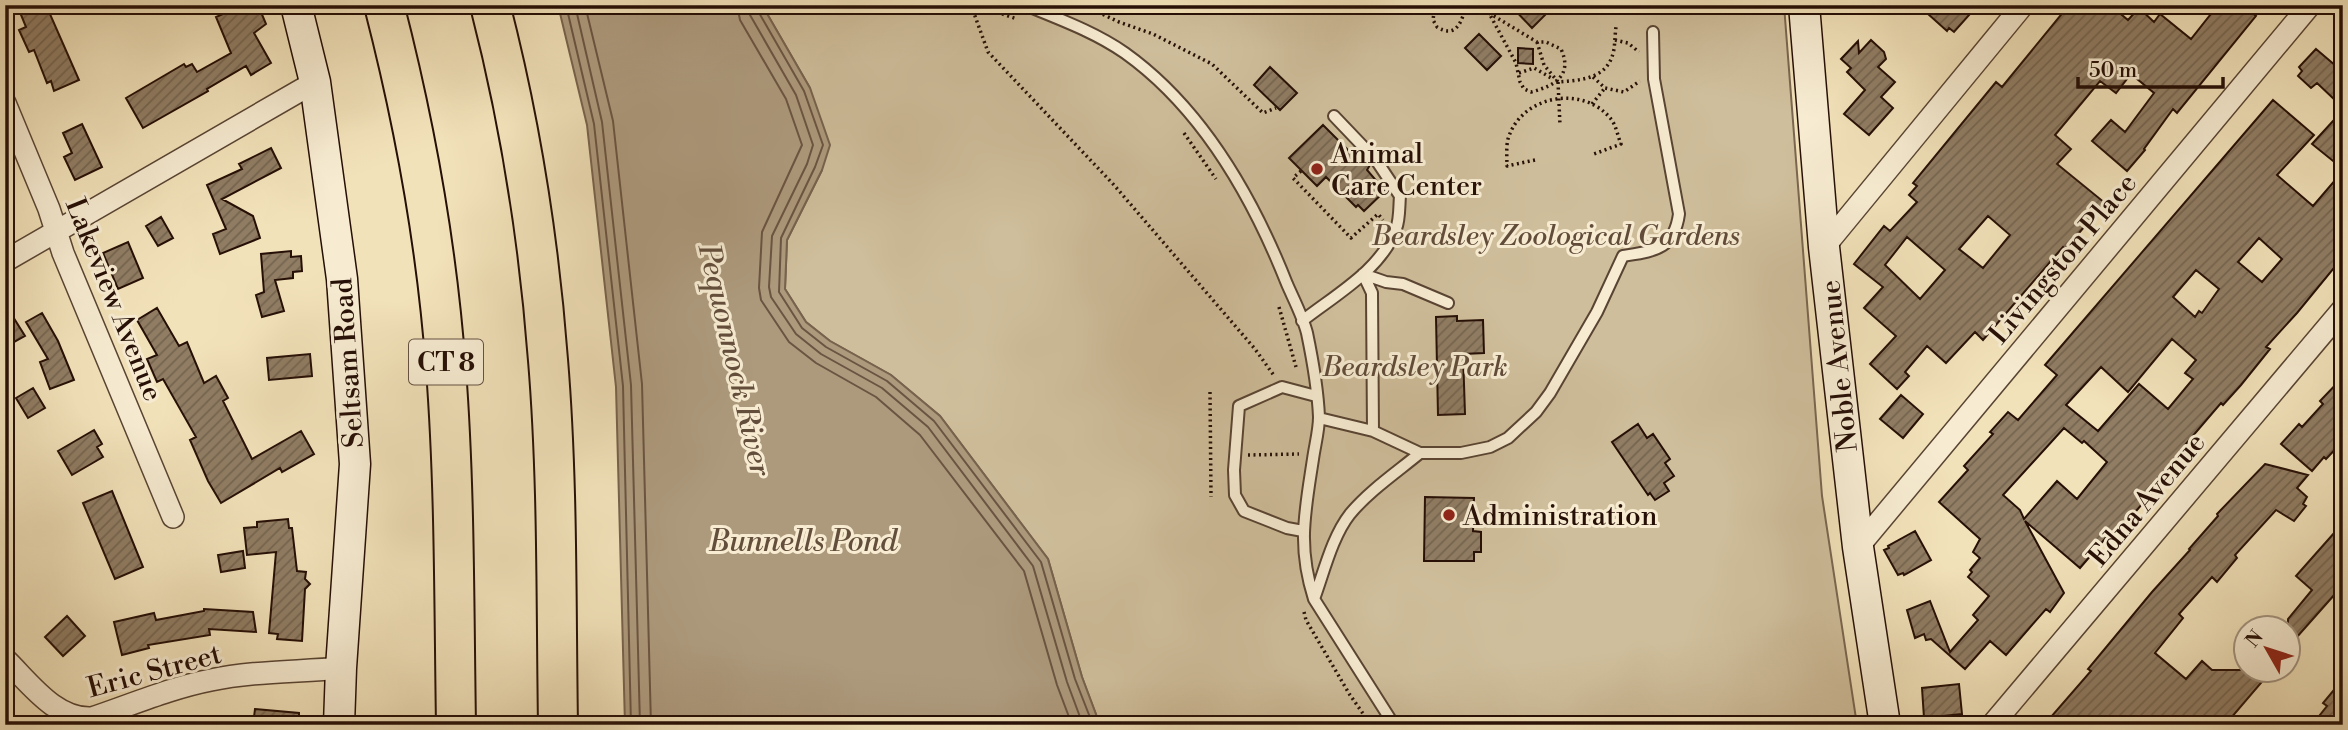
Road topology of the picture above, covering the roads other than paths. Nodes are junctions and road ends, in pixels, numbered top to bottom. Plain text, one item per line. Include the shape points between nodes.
1 (296, 5) edge
2 (384, 5) edge
3 (489, 5) edge
4 (1025, 5) edge
5 (1804, 5) edge
6 (2023, 5) edge
7 (2310, 5) edge
8 (1654, 33) dead end
9 (315, 82) junction
10 (5, 103) edge
11 (1334, 117) dead end
12 (56, 231) junction
13 (1824, 247) junction
14 (5, 261) edge
15 (1363, 274) junction
16 (1448, 303) dead end
17 (2343, 309) edge
18 (1302, 321) junction
19 (1316, 396) junction
20 (1319, 418) junction
21 (1373, 431) junction
22 (1420, 453) junction
23 (173, 516) dead end
24 (1303, 531) junction
25 (1858, 547) junction
26 (1314, 599) junction
27 (5, 659) edge
28 (341, 668) junction
29 (339, 725) edge
30 (456, 725) edge
31 (558, 725) edge
32 (1394, 725) edge
33 (1885, 725) edge
34 (1992, 725) edge

1 - 9 main road, Seltsam Road
2 - 30 highway, CT 8 via 412,122 440,307 450,433
3 - 31 highway via 522,154 547,347
4 - 18 lane via 1125,53 1177,100 1206,134 1260,220
5 - 13 main road, Noble Avenue
6 - 13 street
7 - 25 street, Livingston Place
8 - 22 lane via 1654,79 1679,214 1676,231 1651,252 1623,256 1569,362 1521,428 1490,447 1461,453
9 - 12 street
9 - 28 main road, Seltsam Road via 342,279 355,464
10 - 12 street, Lakeview Avenue
11 - 15 lane via 1376,160 1400,196 1394,232 1380,257
12 - 14 street
12 - 23 street, Lakeview Avenue
13 - 25 main road, Noble Avenue
15 - 16 lane
15 - 18 lane
15 - 21 lane via 1372,293
17 - 34 street, Edna Avenue
18 - 19 lane
19 - 20 lane
19 - 24 lane via 1282,387 1239,405 1235,495 1244,511
20 - 21 lane
20 - 24 lane
21 - 22 lane
22 - 26 lane via 1349,516
24 - 26 lane
25 - 33 main road, Noble Avenue
26 - 32 lane
27 - 28 street, Eric Street via 55,707 80,719 211,680
28 - 29 main road, Seltsam Road

